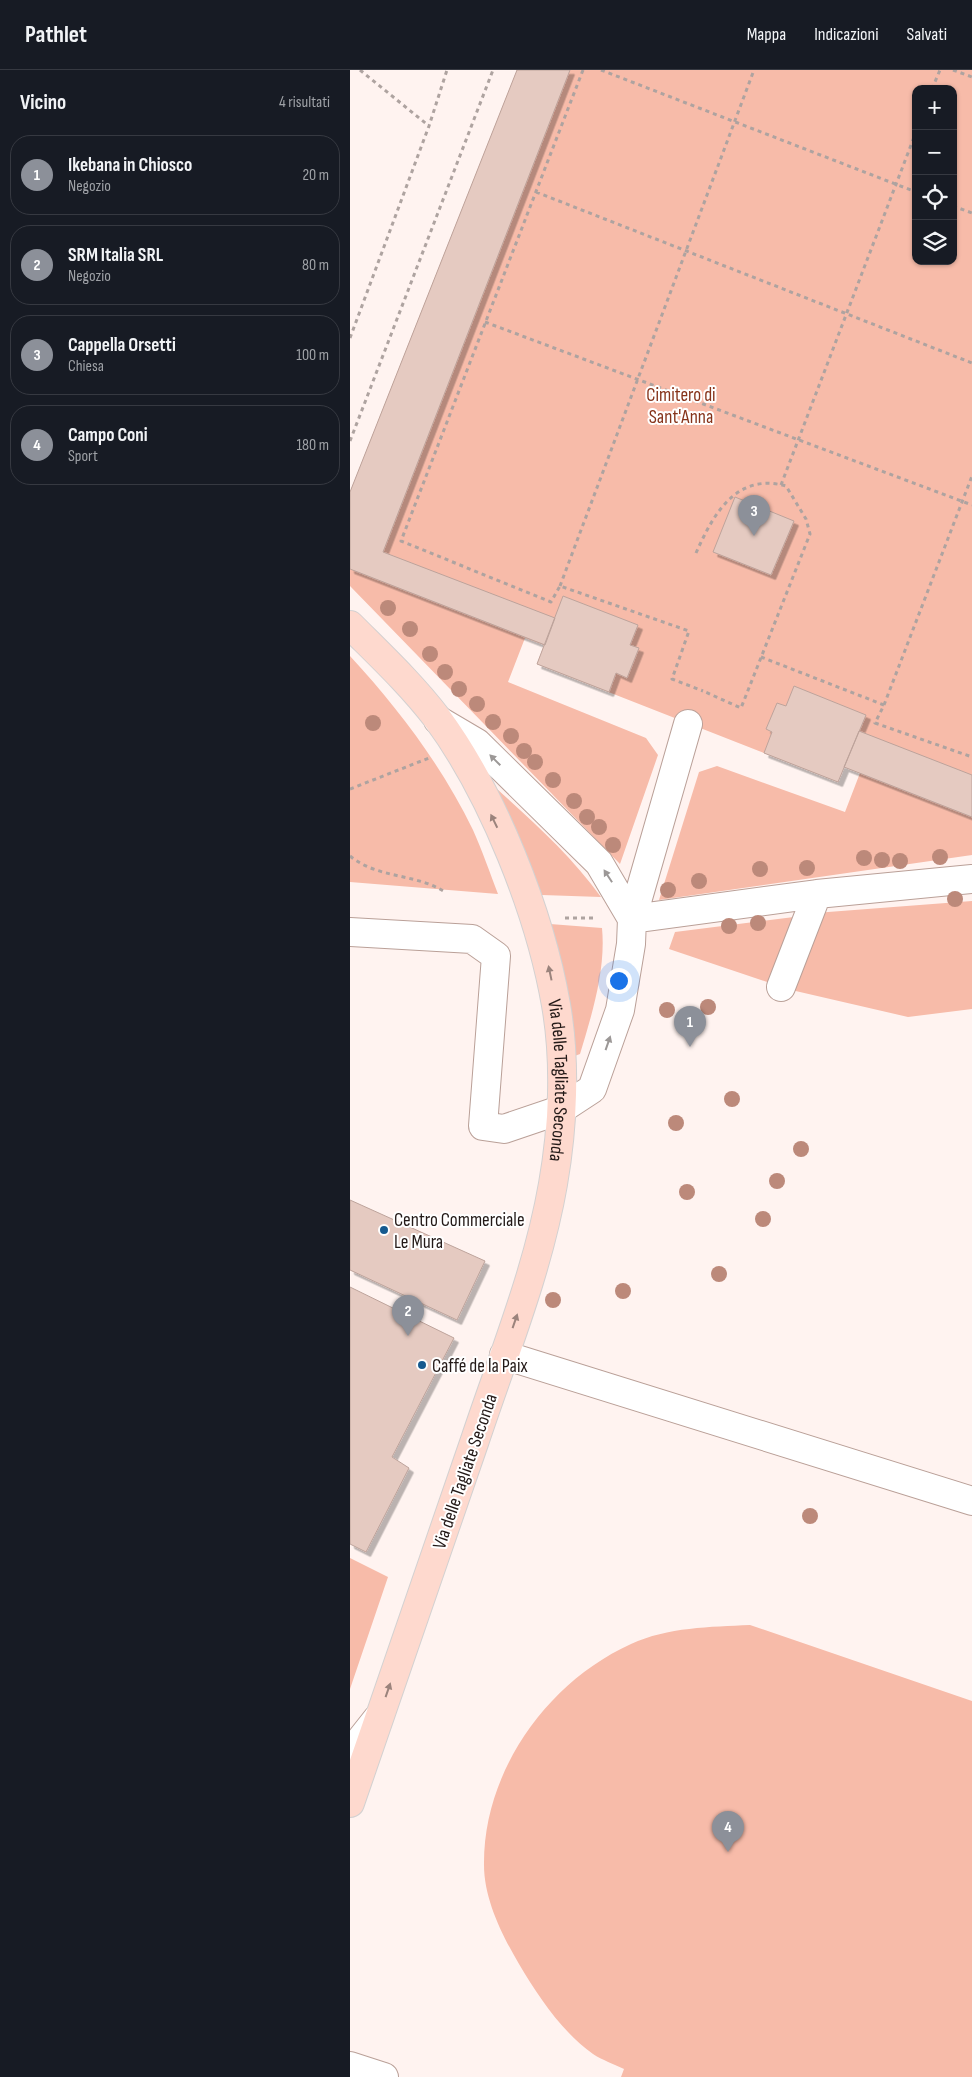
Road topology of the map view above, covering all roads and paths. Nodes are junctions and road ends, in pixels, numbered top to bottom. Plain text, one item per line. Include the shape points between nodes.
1 (360, 70) edge
2 (447, 70) edge
3 (493, 70) edge
4 (583, 70) edge
5 (601, 70) edge
6 (754, 70) edge
7 (940, 70) edge
8 (953, 70) edge
9 (972, 77) edge
10 (934, 85) edge
11 (734, 121) junction
12 (429, 126) junction
13 (912, 142) edge
14 (896, 184) junction
15 (912, 190) edge
16 (536, 192) junction
17 (957, 207) edge
18 (972, 213) edge
19 (685, 251) junction
20 (846, 314) junction
21 (486, 322) junction
22 (350, 338) edge
23 (972, 362) edge
24 (636, 378) junction
25 (799, 439) junction
26 (350, 441) edge
27 (972, 476) edge
28 (781, 485) junction
29 (962, 502) junction
30 (972, 506) edge
31 (696, 554) dead end
32 (560, 586) junction
33 (350, 625) edge
34 (761, 657) junction
35 (703, 691) junction
36 (884, 705) junction
37 (438, 720) junction
38 (688, 724) joint
39 (455, 748) junction
40 (972, 757) edge
41 (350, 789) edge
42 (350, 856) edge
43 (972, 879) edge
44 (445, 892) dead end
45 (817, 894) junction
46 (632, 919) junction
47 (350, 932) edge
48 (781, 987) dead end
49 (560, 1110) junction
50 (504, 1355) junction
51 (972, 1501) edge
52 (380, 1715) junction
53 (350, 1753) edge
54 (350, 1803) edge
55 (350, 2066) edge
56 (384, 2077) edge

1 - 12 path
2 - 12 path
3 - 26 path
4 - 16 path
5 - 11 path
6 - 11 path
7 - 10 path
8 - 9 path
11 - 14 path
11 - 19 path
12 - 22 path
13 - 14 path
14 - 15 path
14 - 20 path
16 - 19 path
16 - 21 path
17 - 18 path
19 - 20 path
19 - 24 path
20 - 23 path
20 - 25 path
21 - 24 path
21 - 32 path via 401,541 551,602
24 - 25 path
24 - 32 path
25 - 28 path
25 - 29 path
27 - 29 path
28 - 31 path via 770,482 745,488 727,499 709,522
28 - 34 path via 786,486 796,502 810,534
29 - 30 path
29 - 36 path
32 - 35 path via 689,631 672,678
33 - 37 main road, Via delle Tagliate Seconda
34 - 35 path via 740,708
34 - 36 path
35 - 38 path
36 - 40 path via 875,723
37 - 39 main road, Via delle Tagliate Seconda
46 -> 37 street via 599,864 477,743
38 - 46 street
39 - 41 path
49 -> 39 main road, Via delle Tagliate Seconda via 560,1037 548,964 534,917 506,846
42 - 44 path via 376,870 430,882
43 - 45 street
45 - 46 street
45 - 48 street
49 -> 46 street via 592,1089 620,1010
47 - 49 street via 472,939 496,956 483,1126 504,1129
50 -> 49 main road, Via delle Tagliate Seconda via 546,1220 554,1181
50 - 51 street
52 -> 50 main road, Via delle Tagliate Seconda
52 - 53 street
52 - 54 main road, Via delle Tagliate Seconda
55 - 56 street

